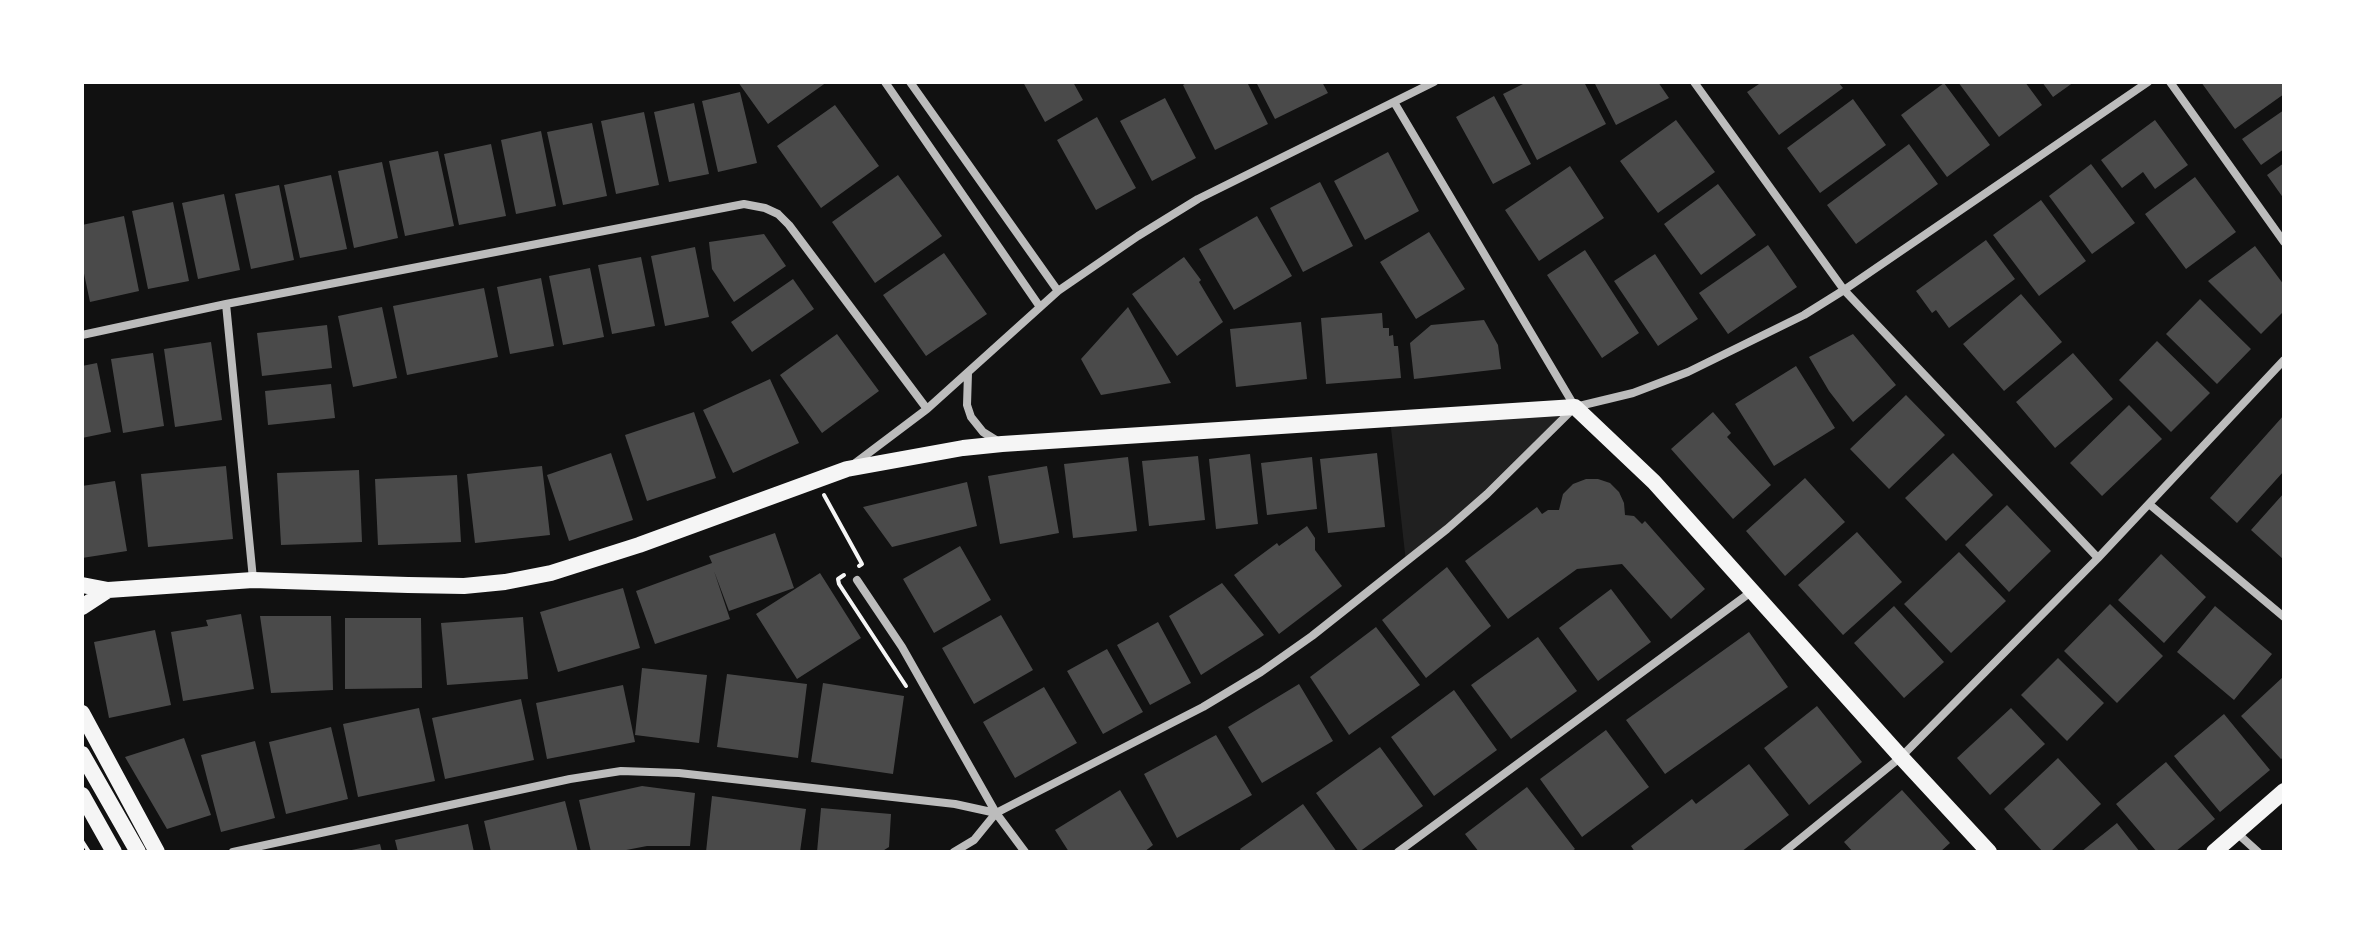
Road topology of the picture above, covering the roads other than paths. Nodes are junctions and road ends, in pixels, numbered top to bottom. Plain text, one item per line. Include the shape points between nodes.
1 (885, 82) edge
2 (910, 82) edge
3 (1434, 82) edge
4 (1694, 82) edge
5 (2148, 82) edge
6 (2170, 82) edge
7 (1394, 102) junction
8 (2284, 242) edge
9 (1844, 290) junction
10 (1058, 291) junction
11 (226, 304) junction
12 (1040, 307) junction
13 (82, 335) edge
14 (2284, 360) edge
15 (968, 373) junction
16 (1575, 407) junction
17 (927, 409) junction
18 (1002, 444) junction
19 (847, 469) junction
20 (2149, 504) junction
21 (2098, 558) junction
22 (253, 580) junction
23 (857, 580) dead end
24 (82, 585) edge
25 (108, 590) junction
26 (1751, 592) junction
27 (82, 607) edge
28 (2284, 617) edge
29 (82, 713) edge
30 (82, 754) edge
31 (1901, 757) junction
32 (2284, 791) edge
33 (82, 795) edge
34 (996, 813) junction
35 (2237, 833) junction
36 (114, 852) edge
37 (138, 852) edge
38 (157, 852) edge
39 (233, 852) edge
40 (954, 852) edge
41 (1025, 852) edge
42 (1398, 852) edge
43 (1784, 852) edge
44 (1989, 852) edge
45 (2214, 852) edge
46 (2258, 852) edge

1 - 12 street
2 - 10 street
3 - 7 street
4 - 9 street
5 - 9 street
6 - 8 street
7 - 10 street via 1198,199
7 - 16 street
9 - 16 street via 1688,372
9 - 21 street
10 - 12 street
11 - 13 street
11 - 17 street via 729,206 757,205 789,225
11 - 22 street
12 - 15 street
14 - 20 street
15 - 17 street
15 - 18 street via 971,417
16 - 18 main road
16 - 26 main road via 1654,482
16 - 34 street via 1447,529 1300,645 1203,707
17 - 19 street
18 - 19 main road
19 - 22 main road via 639,545 505,582 464,586
20 - 21 street
20 - 28 street
21 - 31 street
22 - 25 main road
23 - 34 street via 902,647
24 - 25 main road
25 - 27 main road
26 - 31 main road
26 - 42 street
29 - 38 main road
30 - 37 main road
31 - 43 street
31 - 44 main road
32 - 35 main road
33 - 36 main road
34 - 39 street via 940,802 621,771
34 - 40 street via 974,840
34 - 41 street
35 - 45 main road
35 - 46 street

